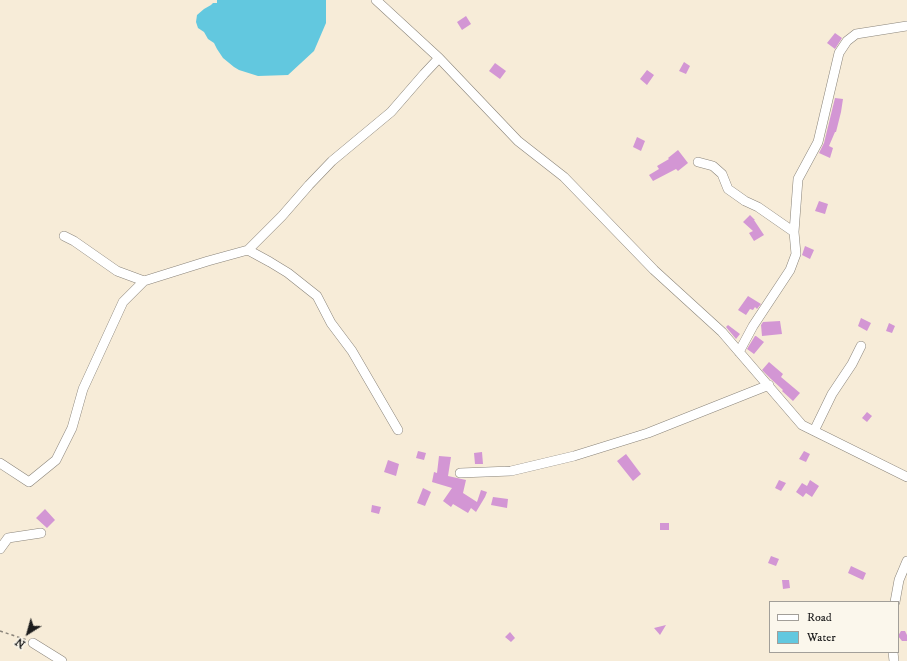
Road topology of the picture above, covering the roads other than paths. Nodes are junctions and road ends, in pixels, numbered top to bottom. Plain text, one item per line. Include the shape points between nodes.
1 (376, 0) edge
2 (907, 26) edge
3 (439, 58) junction
4 (698, 162) dead end
5 (794, 232) junction
6 (64, 236) dead end
7 (248, 250) junction
8 (144, 281) junction
9 (861, 346) dead end
10 (739, 352) junction
11 (769, 385) junction
12 (398, 430) dead end
13 (814, 431) junction
14 (0, 463) edge
15 (460, 473) dead end
16 (907, 477) edge
17 (41, 533) dead end
18 (0, 549) edge
19 (907, 560) edge
20 (895, 601) edge
21 (33, 642) road end
22 (62, 661) edge

1 - 3 street
2 - 5 street via 856,34 847,41 840,53 818,142 798,179
3 - 7 street via 391,112 332,161
3 - 10 street via 518,141 564,176 654,270 722,332
4 - 5 street via 713,166 722,174 728,189
5 - 10 street via 796,254 790,270
6 - 8 street via 117,271
7 - 8 street
7 - 12 street via 288,273 317,296
8 - 14 street via 123,302 83,390 72,428 56,460 29,482
9 - 13 street via 832,394
10 - 11 street
11 - 13 street via 802,425
11 - 15 street via 648,432 574,456 511,470
13 - 16 street
17 - 18 street via 8,538
19 - 20 street via 899,580
21 - 22 street

